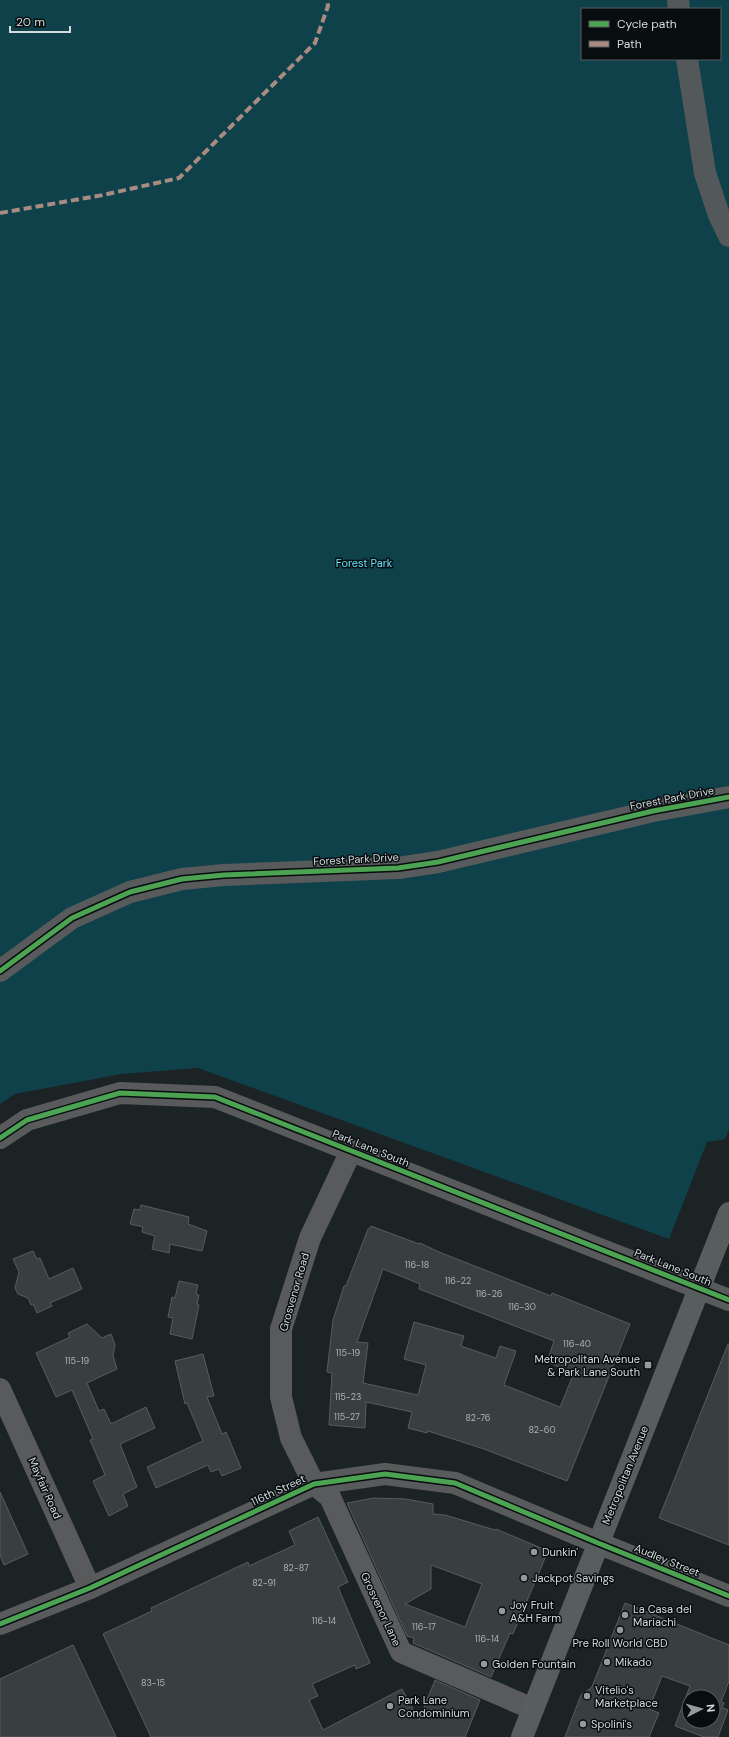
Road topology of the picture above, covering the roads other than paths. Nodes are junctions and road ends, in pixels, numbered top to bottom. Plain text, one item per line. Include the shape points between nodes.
1 (687, 60) edge
2 (729, 236) edge
3 (729, 797) edge
4 (0, 970) edge
5 (0, 1138) edge
6 (351, 1151) junction
7 (729, 1213) edge
8 (699, 1289) junction
9 (729, 1300) edge
10 (0, 1389) edge
11 (314, 1484) junction
12 (598, 1543) junction
13 (90, 1588) junction
14 (729, 1596) edge
15 (0, 1624) edge
16 (533, 1709) junction
17 (522, 1737) edge

1 - 2 highway via 705,173
3 - 4 street, Forest Park Drive via 653,811 430,863 398,868 224,875 182,880 138,890 72,918
5 - 6 street, Park Lane South via 27,1120 120,1093 215,1097
6 - 8 street, Park Lane South
6 - 11 street, Grosvenor Road via 310,1238 281,1329 281,1397 291,1438
7 - 8 main road, Metropolitan Avenue
8 - 9 street, Park Lane South
8 - 12 main road, Metropolitan Avenue
10 - 13 street, Mayfair Road
11 - 12 street, 116th Street via 385,1474 455,1483
11 - 13 street, 116th Street
11 - 16 street, Grosvenor Lane via 330,1497 400,1652
12 - 14 street, Audley Street
12 - 16 main road, Metropolitan Avenue
13 - 15 street, 116th Street
16 - 17 main road, Metropolitan Avenue

